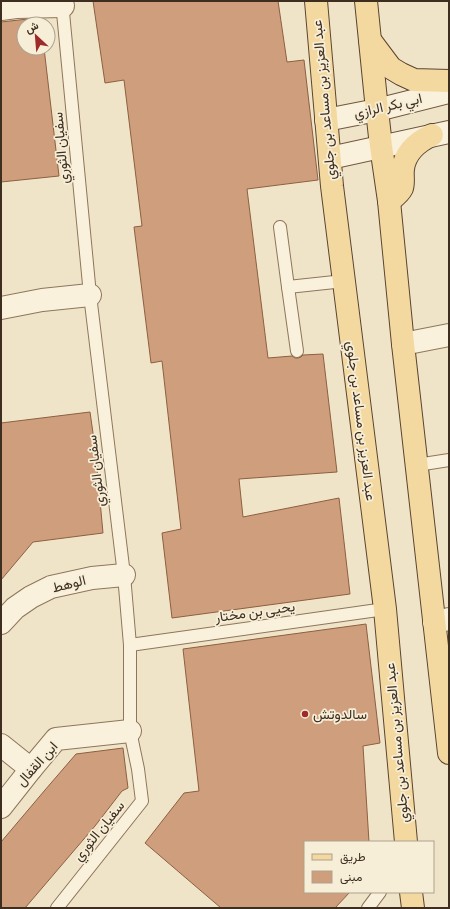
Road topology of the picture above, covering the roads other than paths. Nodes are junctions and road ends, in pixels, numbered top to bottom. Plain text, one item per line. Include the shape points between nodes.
1 (316, 1) edge
2 (366, 1) edge
3 (62, 4) edge
4 (1, 9) edge
5 (370, 40) junction
6 (449, 81) edge
7 (449, 92) edge
8 (377, 110) junction
9 (326, 120) junction
10 (440, 134) edge
11 (381, 146) junction
12 (330, 158) junction
13 (389, 201) junction
14 (280, 227) dead end
15 (344, 281) junction
16 (288, 287) junction
17 (90, 295) junction
18 (1, 308) edge
19 (449, 335) edge
20 (403, 344) junction
21 (297, 351) dead end
22 (449, 460) edge
23 (417, 465) junction
24 (124, 574) junction
25 (385, 609) junction
26 (441, 620) edge
27 (1, 623) edge
28 (130, 645) junction
29 (130, 731) junction
30 (1, 745) edge
31 (449, 753) edge
32 (31, 769) junction
33 (1, 807) edge
34 (406, 841) edge
35 (379, 893) edge
36 (411, 893) edge
37 (57, 908) edge
38 (368, 908) edge
39 (413, 908) edge

1 - 9 main road, عبد العزيز بن مساعد بن جلوي
2 - 5 main road
3 - 4 street
3 - 17 lane, سفيان الثوري
5 - 6 main road via 391,68 401,74 414,80
5 - 8 main road
7 - 8 street, ابي بكر الرازي
8 - 9 street, ابي بكر الرازي
8 - 11 main road
9 - 12 main road, عبد العزيز بن مساعد بن جلوي
10 - 11 street
10 - 13 main road via 422,140 413,147 403,167 401,189
11 - 12 street
11 - 13 main road
12 - 15 main road, عبد العزيز بن مساعد بن جلوي
13 - 20 main road
14 - 16 lane
15 - 16 lane
15 - 25 main road, عبد العزيز بن مساعد بن جلوي
16 - 21 lane
17 - 18 street
17 - 24 lane, سفيان الثوري
19 - 20 street
20 - 23 main road
22 - 23 lane
23 - 26 main road
24 - 27 street, الوهط via 51,587 15,608
24 - 28 lane, سفيان الثوري
25 - 28 lane, يحيى بن مختار
25 - 34 main road, عبد العزيز بن مساعد بن جلوي
26 - 31 main road
28 - 29 lane, سفيان الثوري
29 - 32 street, ابن القفال via 56,739
29 - 37 lane, سفيان الثوري via 142,801
30 - 32 street
32 - 33 street, ابن القفال
35 - 38 lane
36 - 39 main road

